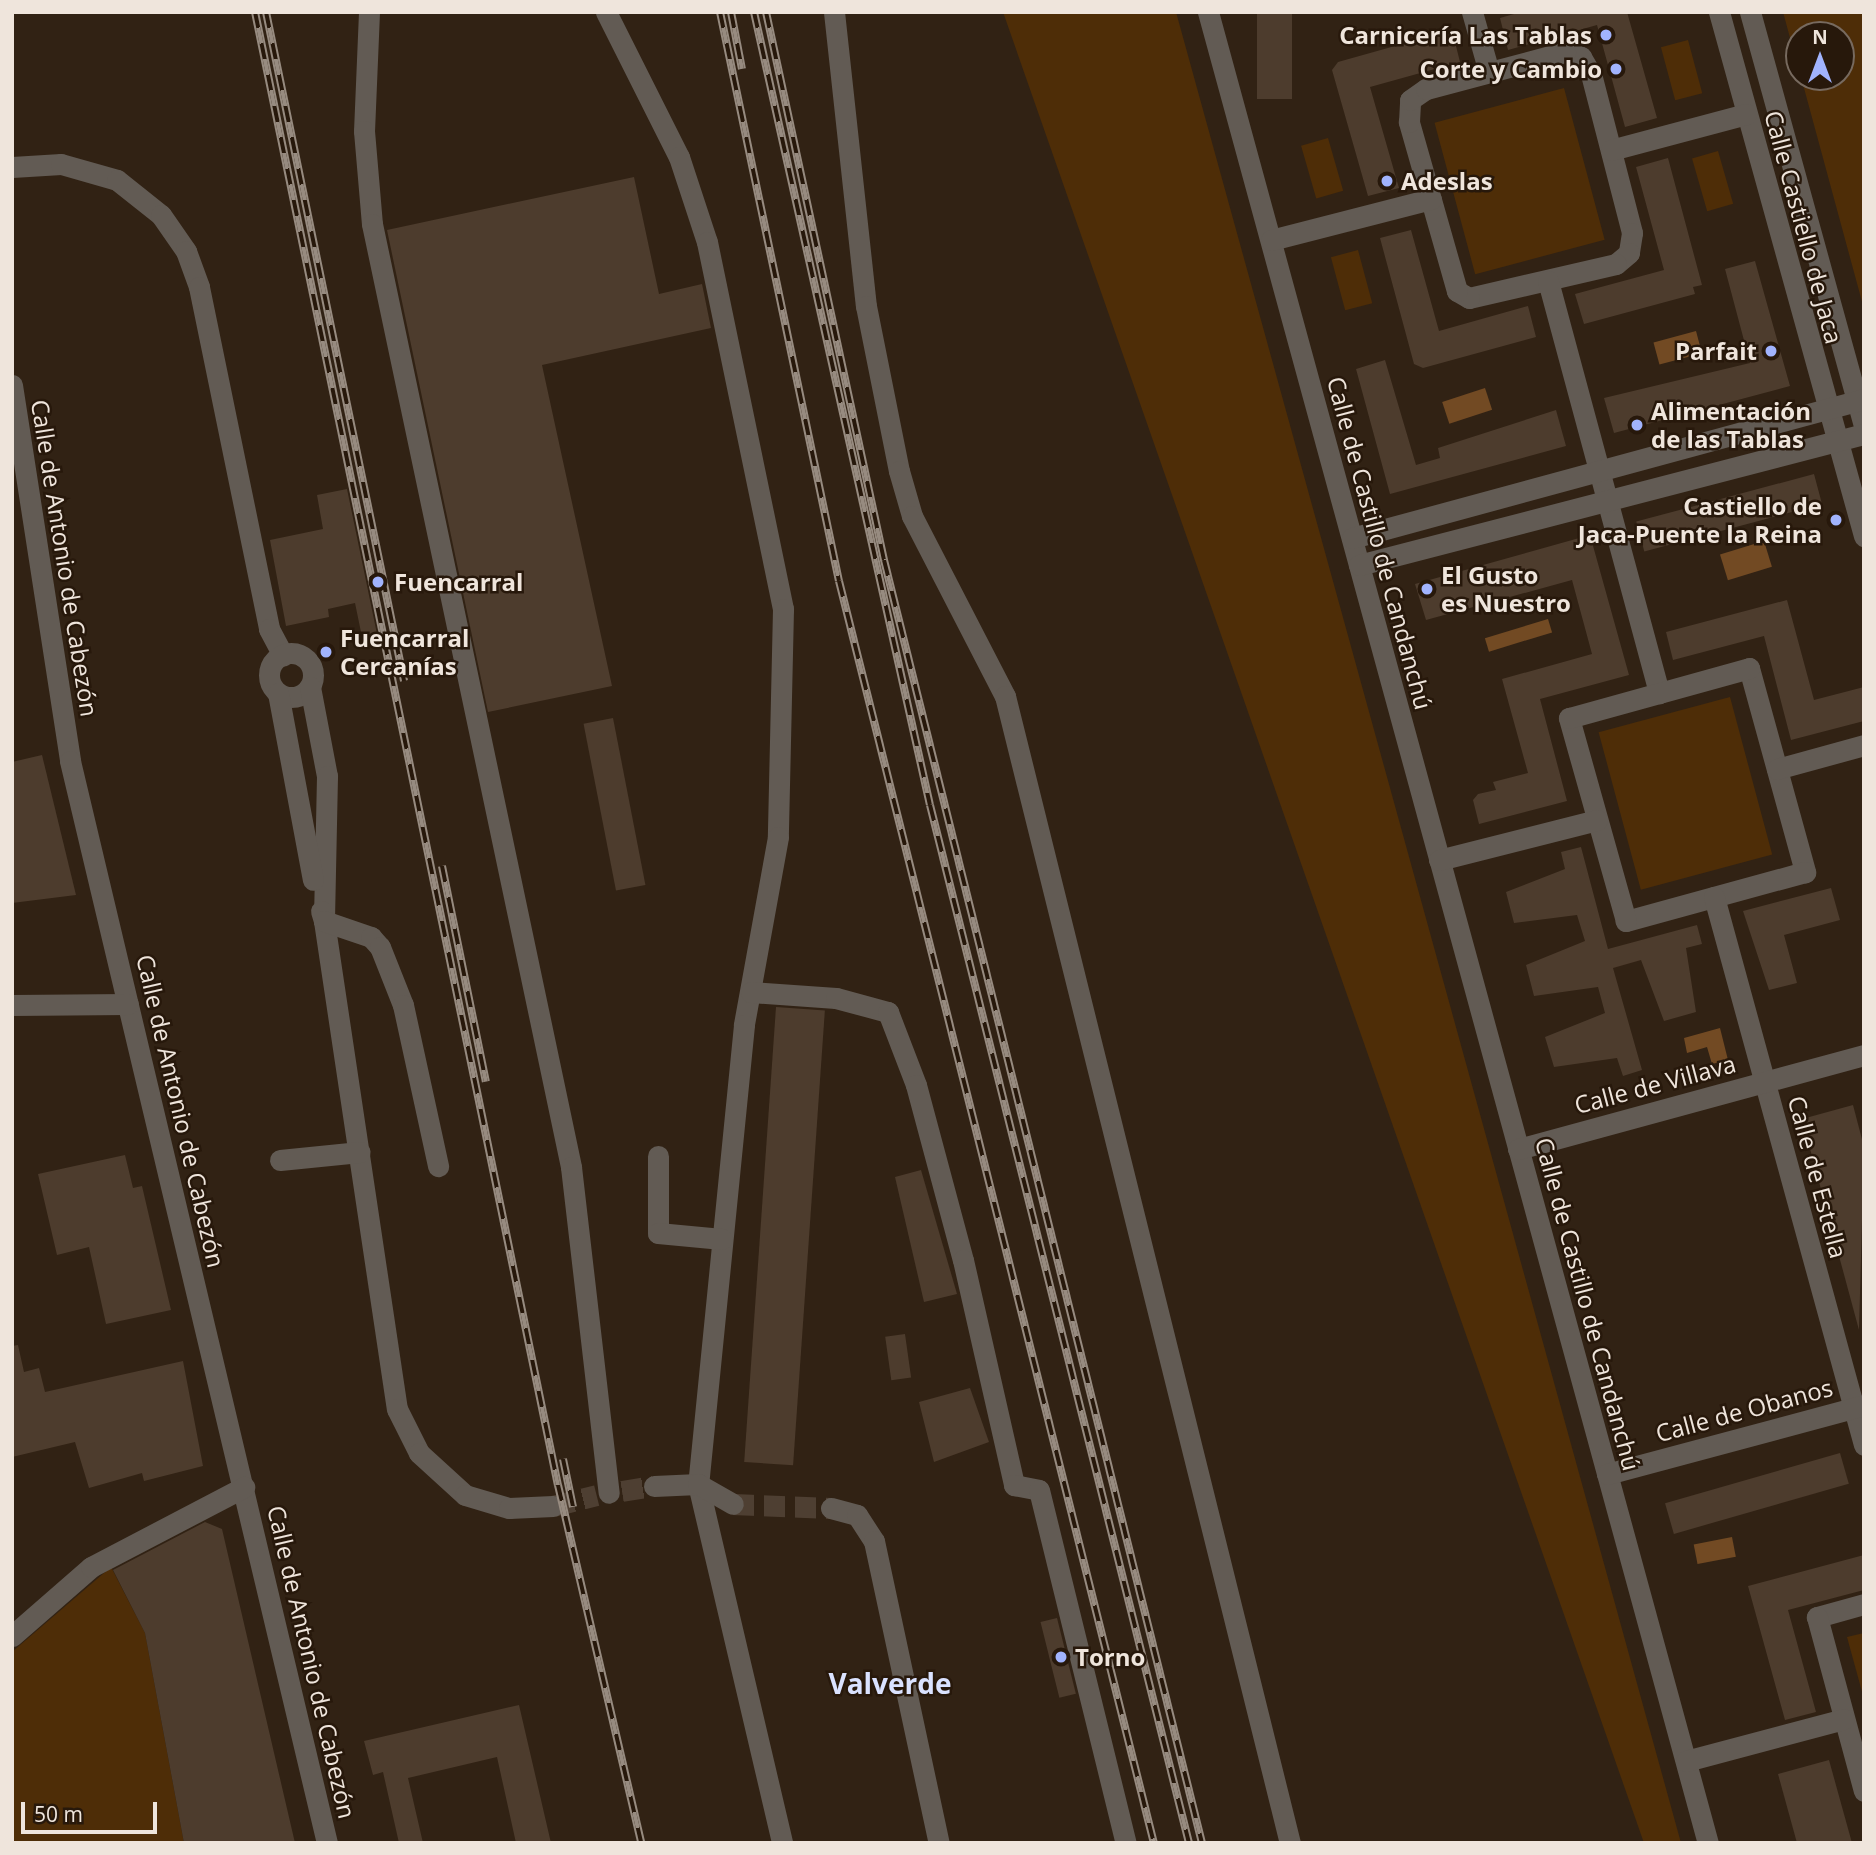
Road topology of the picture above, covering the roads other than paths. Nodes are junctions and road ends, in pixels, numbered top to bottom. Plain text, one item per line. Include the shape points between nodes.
1 (369, 12) edge
2 (606, 12) edge
3 (834, 12) edge
4 (1208, 12) edge
5 (1472, 12) edge
6 (1718, 12) edge
7 (1750, 12) edge
8 (1489, 72) junction
9 (1746, 114) junction
10 (1611, 150) junction
11 (12, 167) edge
12 (1431, 198) junction
13 (1271, 240) junction
14 (1548, 281) junction
15 (12, 385) edge
16 (1860, 400) edge
17 (1827, 409) junction
18 (1864, 427) edge
19 (1864, 434) edge
20 (1836, 441) junction
21 (1597, 470) junction
22 (1606, 502) junction
23 (1864, 536) edge
24 (1352, 538) junction
25 (1359, 565) junction
26 (283, 655) junction
27 (310, 687) junction
28 (278, 693) junction
29 (1658, 693) junction
30 (1864, 745) edge
31 (1777, 769) junction
32 (1597, 820) junction
33 (1439, 860) junction
34 (1714, 897) junction
35 (324, 921) junction
36 (751, 992) junction
37 (12, 1004) edge
38 (128, 1004) junction
39 (1864, 1055) edge
40 (1765, 1082) junction
41 (1518, 1149) junction
42 (360, 1152) junction
43 (658, 1156) dead end
44 (280, 1160) dead end
45 (438, 1166) dead end
46 (722, 1239) junction
47 (1859, 1406) edge
48 (1864, 1444) edge
49 (1607, 1474) junction
50 (698, 1484) junction
51 (654, 1486) tunnel mouth
52 (244, 1487) junction
53 (609, 1493) dead end
54 (733, 1504) tunnel mouth
55 (552, 1506) tunnel mouth
56 (831, 1508) tunnel mouth
57 (1864, 1604) edge
58 (12, 1636) edge
59 (1844, 1719) junction
60 (1686, 1761) junction
61 (1864, 1791) edge
62 (327, 1843) edge
63 (782, 1843) edge
64 (939, 1843) edge
65 (1126, 1843) edge
66 (1290, 1843) edge
67 (1708, 1843) edge

1 - 53 street via 363,131 372,224 571,1167
2 - 36 street via 679,158 708,242 783,609 781,798
3 - 66 street via 866,306 899,471 912,516 1005,696
4 - 13 street, Calle de Castillo de Candanchú
5 - 8 street
6 - 9 street, Calle Castiello de Jaca
7 - 16 street, Calle Castiello de Jaca
8 - 10 street via 1565,52 1581,57
8 - 12 street via 1410,100 1409,122
9 - 10 street
9 - 17 street, Calle Castiello de Jaca
10 - 14 street via 1632,233 1629,253 1616,264
11 - 26 street via 61,164 117,180 161,215 182,244 199,287 269,629
12 - 13 street
12 - 14 street via 1457,290 1483,299
13 - 24 street, Calle de Castillo de Candanchú
14 - 21 street
15 - 38 street, Calle de Antonio de Cabezón via 70,761
16 - 17 street
16 - 18 street, Calle Castiello de Jaca
17 - 20 street, Calle Castiello de Jaca
17 - 21 street
19 - 20 street
20 - 22 street
20 - 23 street, Calle Castiello de Jaca
21 - 22 street
21 - 24 street
22 - 25 street
22 - 29 street
24 - 25 street, Calle de Castillo de Candanchú
25 - 33 street, Calle de Castillo de Candanchú
26 - 27 street via 308,661
26 - 28 street via 269,676
27 - 28 street via 299,696
27 - 35 street via 327,776
28 - 35 street
29 - 31 street via 1749,668
29 - 32 street via 1569,718
30 - 31 street
31 - 34 street via 1805,872
32 - 33 street
32 - 34 street via 1626,921
33 - 41 street, Calle de Castillo de Candanchú
34 - 40 street, Calle de Villava
35 - 42 street
35 - 45 street via 371,936 380,947 403,1005
36 - 46 street
36 - 65 street via 836,998 888,1012 916,1085 1014,1485 1039,1490
37 - 38 street
38 - 52 street, Calle de Antonio de Cabezón
39 - 40 street, Calle de Villava
40 - 41 street, Calle de Villava
40 - 47 street, Calle de Estella
41 - 49 street, Calle de Castillo de Candanchú
42 - 44 street
42 - 55 street via 405,1431 419,1453 465,1495 509,1508
43 - 46 street via 658,1233
46 - 50 street
47 - 48 street, Calle de Obanos
47 - 49 street, Calle de Obanos
49 - 60 street, Calle de Castillo de Candanchú
50 - 51 street
50 - 54 street
50 - 63 street
52 - 58 street via 91,1567
52 - 62 street, Calle de Antonio de Cabezón
56 - 64 street via 857,1515 874,1541
57 - 59 street via 1817,1617
59 - 60 street
59 - 61 street
60 - 67 street, Calle de Castillo de Candanchú

